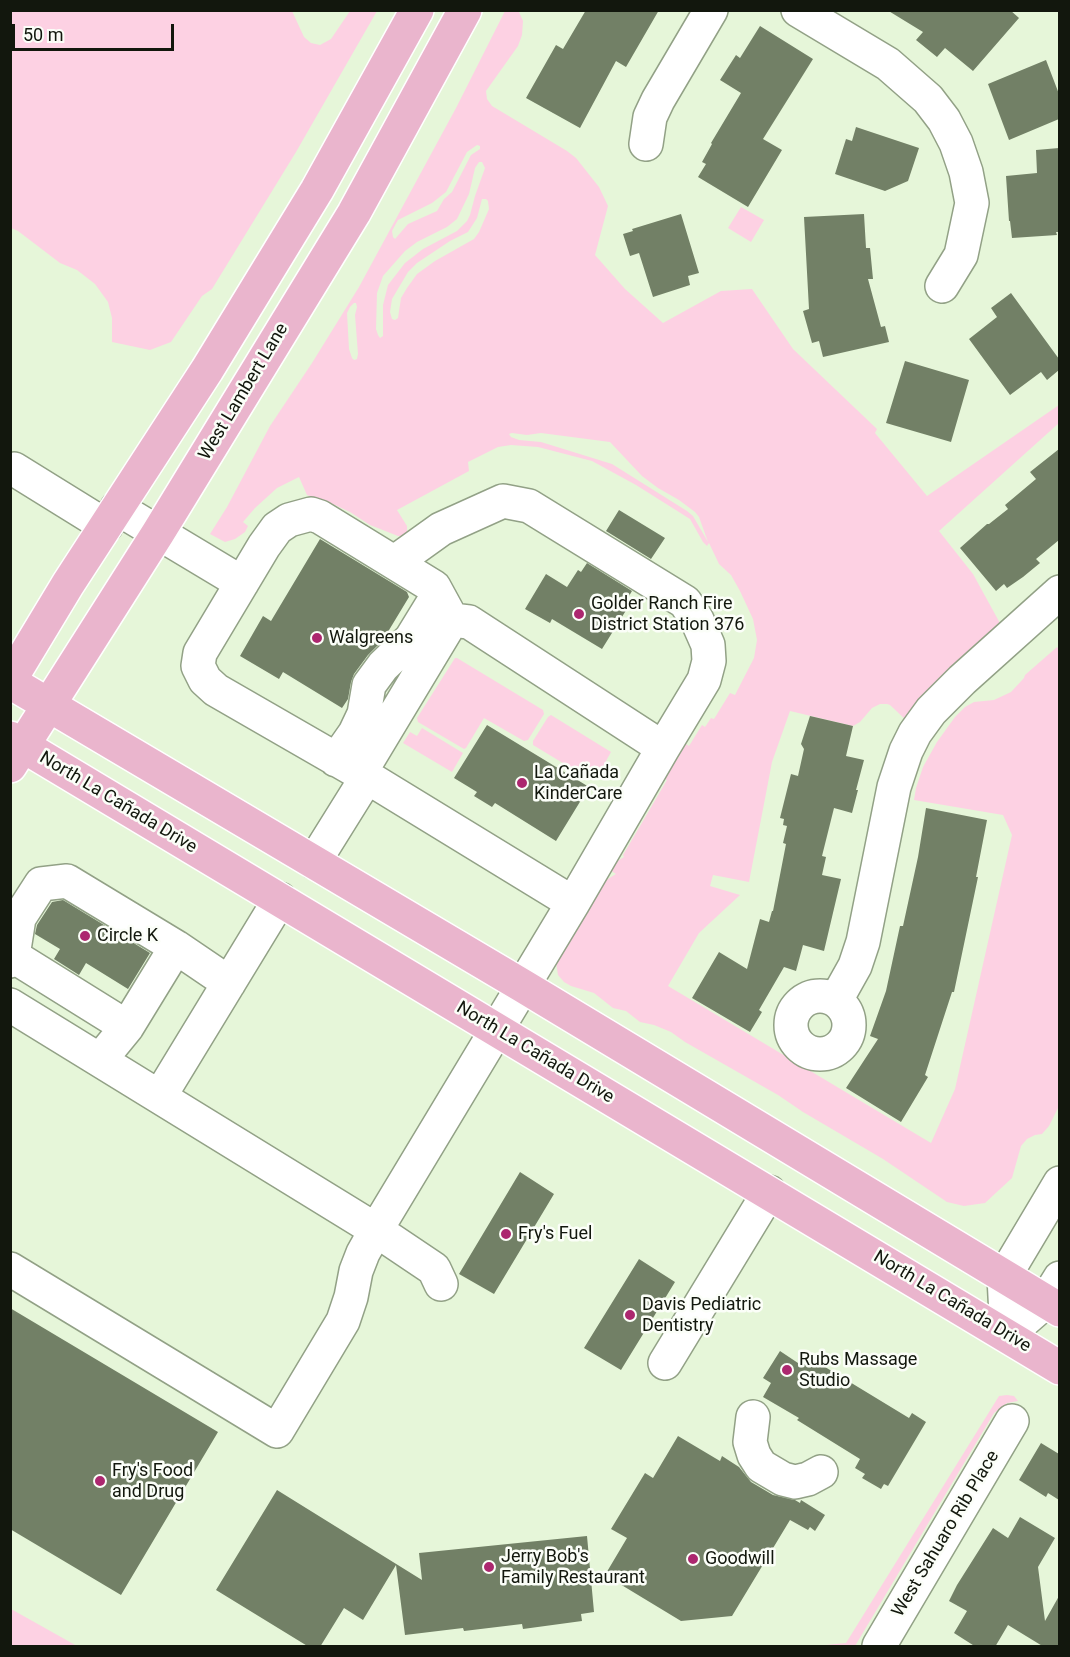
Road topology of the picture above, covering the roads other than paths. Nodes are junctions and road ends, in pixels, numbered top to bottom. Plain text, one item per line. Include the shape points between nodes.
1 (417, 10) edge
2 (465, 10) edge
3 (711, 10) edge
4 (798, 10) edge
5 (646, 144) dead end
6 (942, 286) dead end
7 (14, 469) dead end
8 (111, 517) junction
9 (158, 533) junction
10 (395, 562) junction
11 (242, 583) junction
12 (1059, 591) edge
13 (445, 607) junction
14 (10, 681) edge
15 (49, 704) junction
16 (663, 748) junction
17 (15, 750) edge
18 (354, 770) junction
19 (314, 862) junction
20 (280, 899) junction
21 (573, 903) junction
22 (176, 947) junction
23 (12, 958) edge
24 (229, 984) junction
25 (523, 986) junction
26 (836, 1000) dead end
27 (10, 1005) edge
28 (128, 1027) junction
29 (497, 1030) junction
30 (100, 1060) junction
31 (160, 1096) junction
32 (1059, 1184) edge
33 (769, 1192) junction
34 (376, 1230) junction
35 (10, 1269) edge
36 (1004, 1277) junction
37 (441, 1284) dead end
38 (1055, 1297) edge
39 (1008, 1335) junction
40 (665, 1363) dead end
41 (1059, 1368) edge
42 (753, 1417) dead end
43 (1012, 1421) dead end
44 (821, 1472) dead end
45 (887, 1644) edge

1 - 8 main road via 317,190
2 - 9 main road, West Lambert Lane via 354,213
3 - 5 street via 658,100 650,117
4 - 6 street via 888,64 928,99 952,135 972,203 961,255
7 - 8 street
8 - 9 street
8 - 14 main road
9 - 11 street
9 - 15 main road, West Lambert Lane
10 - 11 street via 311,514 289,520 278,528
10 - 13 street via 434,587
10 - 16 street via 441,529 503,501 529,506 685,602 708,645 709,660 704,680
11 - 18 street via 200,653 198,666 205,680
12 - 26 street via 962,680 915,733 894,788 863,942
13 - 16 street
13 - 18 street
14 - 15 main road
15 - 17 main road, West Lambert Lane
15 - 19 main road
16 - 21 street
17 - 20 main road, North La Cañada Drive
18 - 19 street
18 - 21 street
19 - 25 main road
20 - 24 street
20 - 29 main road, North La Cañada Drive
21 - 25 street
22 - 23 street via 67,881 41,884 19,918
22 - 24 street
22 - 28 street
23 - 28 street
24 - 31 street
25 - 29 street
25 - 36 main road
27 - 30 street
28 - 30 street
29 - 33 main road, North La Cañada Drive
29 - 34 street
30 - 31 street
31 - 34 street
32 - 36 street
33 - 39 main road, North La Cañada Drive
33 - 40 street
34 - 35 street via 356,1271 343,1321 278,1431
34 - 37 street via 434,1269
36 - 38 main road
36 - 39 street
38 - 39 street
39 - 41 main road, North La Cañada Drive
42 - 44 street via 750,1442 761,1466 795,1482
43 - 45 street, West Sahuaro Rib Place

